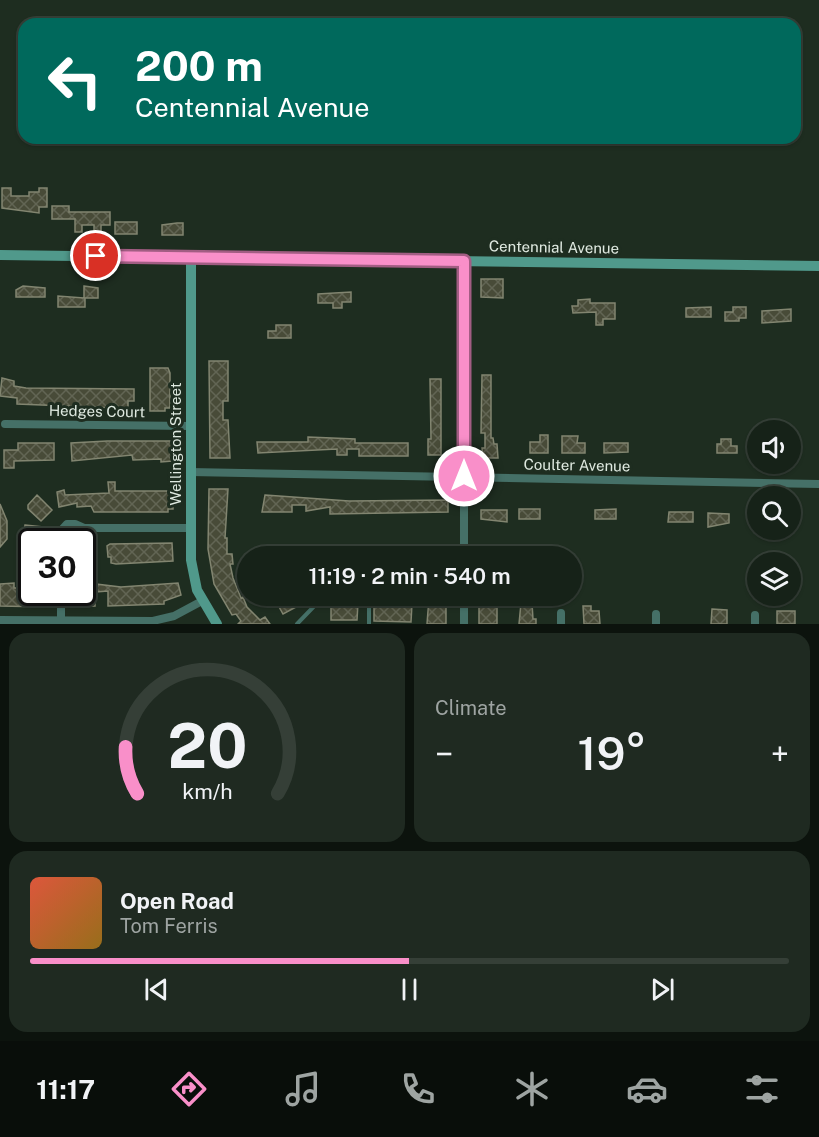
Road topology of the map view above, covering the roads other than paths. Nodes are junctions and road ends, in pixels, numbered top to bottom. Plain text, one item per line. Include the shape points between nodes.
1 (0, 255) edge
2 (191, 257) junction
3 (464, 261) junction
4 (819, 266) edge
5 (5, 424) dead end
6 (190, 426) junction
7 (190, 472) junction
8 (464, 476) junction
9 (819, 484) edge
10 (63, 528) edge
11 (84, 528) edge
12 (96, 528) edge
13 (190, 528) junction
14 (464, 546) edge
15 (202, 601) junction
16 (61, 606) edge
17 (313, 606) edge
18 (369, 606) edge
19 (464, 606) edge
20 (561, 613) dead end
21 (656, 614) dead end
22 (0, 620) edge
23 (61, 620) junction
24 (40, 622) edge
25 (217, 624) edge
26 (297, 624) edge
27 (369, 624) edge
28 (464, 624) edge
29 (561, 624) edge
30 (656, 624) edge

1 - 2 main road, Centennial Avenue
2 - 3 main road, Centennial Avenue
2 - 6 main road, Wellington Street
3 - 4 main road, Centennial Avenue
3 - 8 street
5 - 6 street, Hedges Court
6 - 7 main road, Wellington Street
7 - 8 street, Coulter Avenue
7 - 13 main road, Wellington Street
8 - 9 street, Coulter Avenue
8 - 14 street
10 - 11 street via 75,524
12 - 13 street
13 - 15 main road, Wellington Street via 192,569
15 - 23 street via 166,620
15 - 25 main road, Wellington Street
16 - 23 street
17 - 26 lane
18 - 27 lane
19 - 28 street
20 - 29 street
21 - 30 street
22 - 24 street
23 - 24 street

